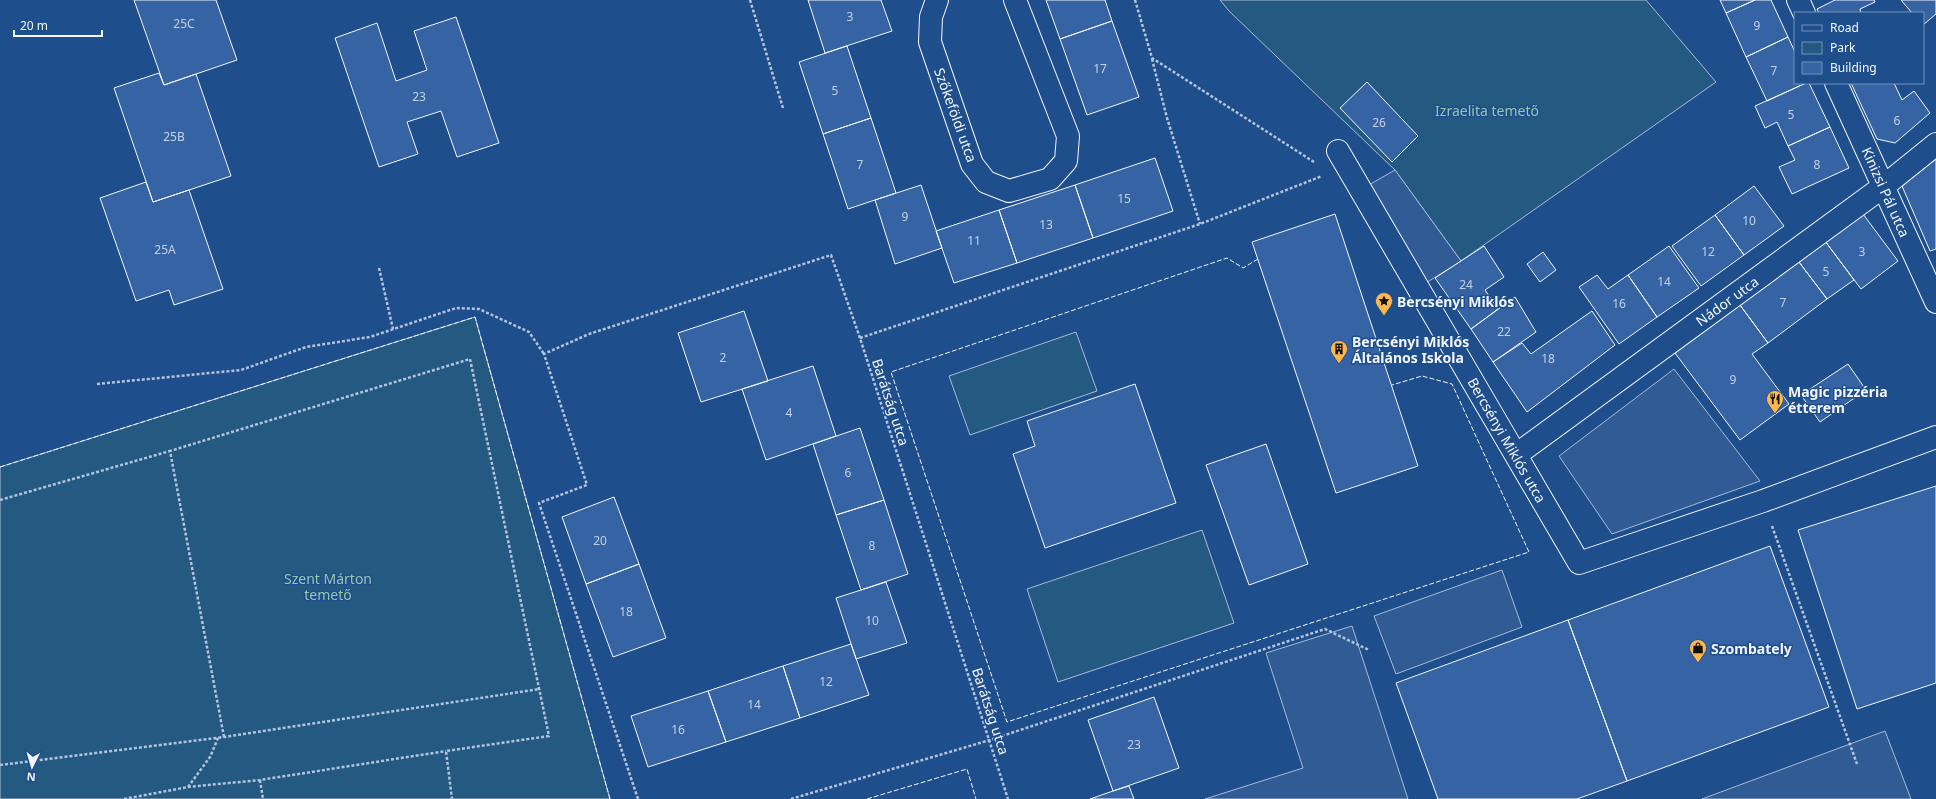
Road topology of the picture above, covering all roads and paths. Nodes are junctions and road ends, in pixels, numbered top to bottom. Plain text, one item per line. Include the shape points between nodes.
1 (750, 0) edge
2 (937, 0) edge
3 (1015, 0) edge
4 (1134, 0) edge
5 (1798, 0) edge
6 (1804, 12) edge
7 (1152, 58) junction
8 (1836, 84) edge
9 (783, 108) dead end
10 (1936, 144) edge
11 (1338, 151) dead end
12 (1317, 164) dead end
13 (1323, 176) dead end
14 (1884, 186) junction
15 (1200, 224) junction
16 (379, 268) dead end
17 (1936, 302) edge
18 (392, 329) junction
19 (860, 338) junction
20 (544, 354) junction
21 (97, 384) dead end
22 (1936, 437) edge
23 (170, 451) junction
24 (1516, 455) junction
25 (0, 500) edge
26 (1763, 501) junction
27 (1369, 650) dead end
28 (540, 689) junction
29 (218, 737) junction
30 (224, 737) junction
31 (990, 740) junction
32 (446, 751) junction
33 (1857, 764) dead end
34 (0, 765) edge
35 (260, 780) junction
36 (188, 787) junction
37 (124, 799) edge
38 (263, 799) edge
39 (452, 799) edge
40 (638, 799) edge
41 (791, 799) edge
42 (1008, 799) edge

1 - 9 path
2 - 3 street, Szőkeföldi utca via 931,17 930,42 972,164 986,182 1009,191 1050,179 1066,161 1068,136
4 - 7 path
5 - 6 street
7 - 12 path
7 - 15 path via 1167,118
8 - 14 street, Kinizsi Pál utca
10 - 14 street, Nádor utca
11 - 24 street, Bercsényi Miklós utca
13 - 15 path
14 - 17 street, Kinizsi Pál utca
14 - 24 street, Nádor utca
15 - 19 path
16 - 18 path
18 - 20 path via 456,308 478,309 529,332
18 - 21 path via 370,337 306,347 241,370
19 - 20 path, Barátság utca via 831,255 588,334
19 - 31 path, Barátság utca
20 - 40 path via 587,485 539,503
22 - 26 street
23 - 25 path
23 - 28 path via 470,359
23 - 30 path
24 - 26 street, Bercsényi Miklós utca via 1579,562
26 - 33 path
27 - 31 path via 1325,629
28 - 30 path
28 - 32 path via 549,736
29 - 30 path
29 - 34 path
29 - 36 path via 210,757
31 - 41 path
31 - 42 path, Barátság utca
32 - 35 path
32 - 39 path
35 - 36 path
35 - 38 path
36 - 37 path

